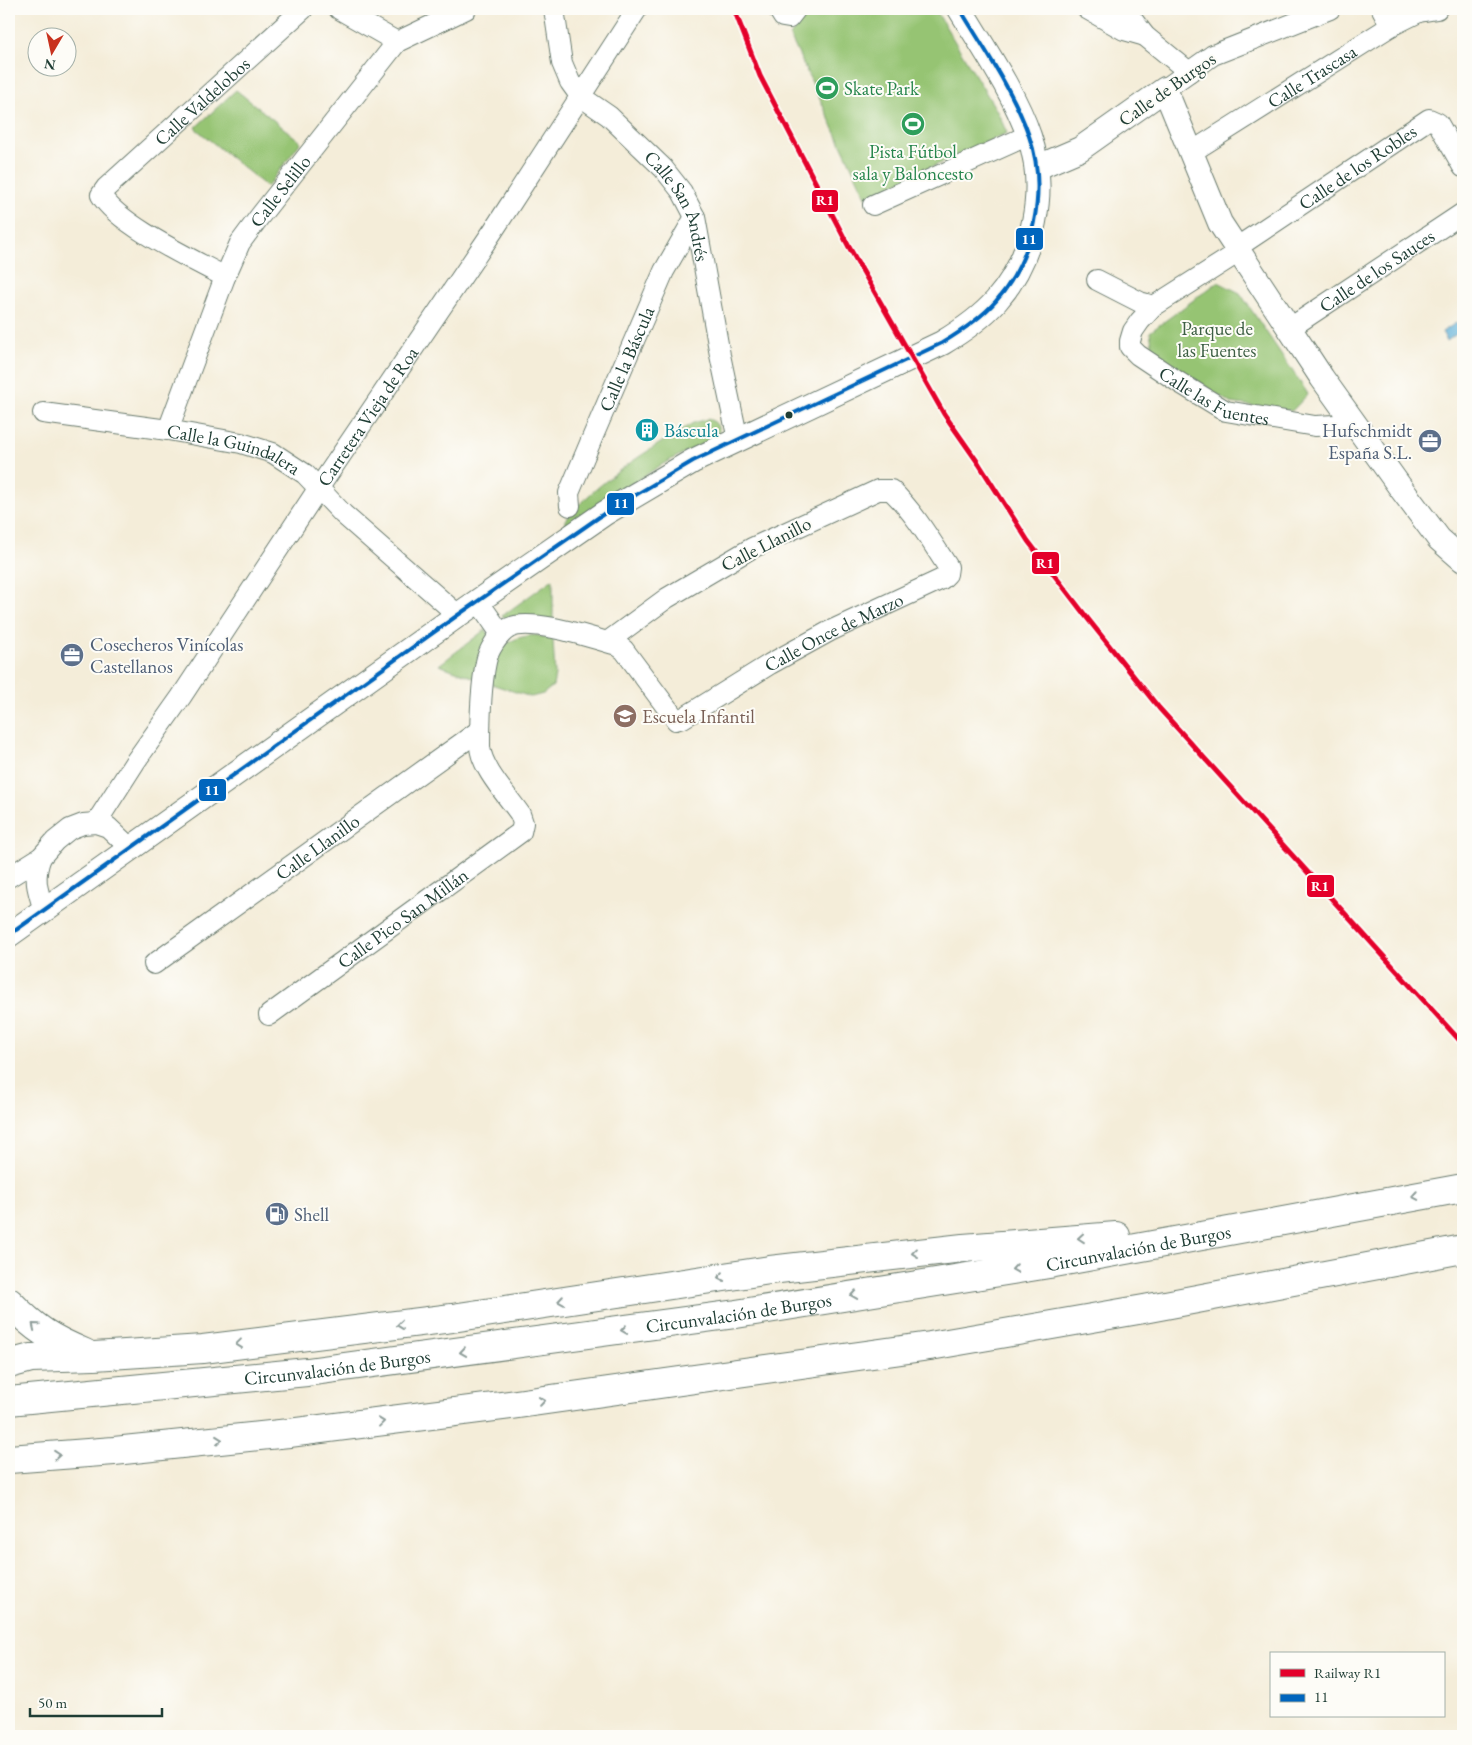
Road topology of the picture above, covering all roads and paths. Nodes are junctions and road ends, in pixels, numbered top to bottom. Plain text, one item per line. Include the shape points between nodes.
1 (303, 9) edge
2 (339, 9) edge
3 (466, 9) edge
4 (554, 9) edge
5 (638, 9) edge
6 (778, 9) edge
7 (796, 9) edge
8 (960, 9) edge
9 (1086, 9) edge
10 (1118, 9) edge
11 (1330, 9) edge
12 (1437, 9) edge
13 (1308, 13) edge
14 (1386, 17) edge
15 (1145, 36) junction
16 (397, 42) junction
17 (1189, 72) junction
18 (1164, 90) junction
19 (580, 96) junction
20 (1029, 134) junction
21 (1190, 153) junction
22 (1463, 167) edge
23 (1038, 168) junction
24 (873, 205) dead end
25 (1463, 213) edge
26 (695, 217) junction
27 (1237, 250) junction
28 (226, 277) junction
29 (1097, 280) dead end
30 (1154, 306) junction
31 (1290, 328) junction
32 (43, 413) dead end
33 (1356, 424) junction
34 (168, 430) junction
35 (738, 440) junction
36 (318, 489) junction
37 (570, 506) dead end
38 (923, 529) joint
39 (1463, 560) edge
40 (478, 602) junction
41 (458, 615) junction
42 (501, 634) junction
43 (607, 642) junction
44 (480, 730) junction
45 (96, 823) junction
46 (130, 848) junction
47 (41, 857) junction
48 (9, 876) edge
49 (44, 910) junction
50 (9, 935) edge
51 (154, 964) dead end
52 (269, 1016) dead end
53 (1463, 1188) edge
54 (1269, 1223) junction
55 (1463, 1249) edge
56 (9, 1302) edge
57 (94, 1356) junction
58 (9, 1364) edge
59 (9, 1400) edge
60 (9, 1459) edge

1 - 28 street, Calle Valdelobos via 101,195 138,229
2 - 16 street
3 - 16 street, Calle Selillo
4 - 19 street, Calle San Andrés via 562,63
5 - 19 street, Carretera Vieja de Roa
6 - 7 street via 783,17 789,18
8 - 20 street
9 - 15 street via 1124,30
10 - 15 street via 1132,19
11 - 13 street, Calle de Burgos
12 - 14 street, Calle Trascasa
13 - 17 street, Calle de Burgos via 1213,55
14 - 21 street, Calle Trascasa
15 - 17 street
16 - 28 street, Calle Selillo via 240,243
17 - 18 street, Calle de Burgos
18 - 21 street
18 - 23 street, Calle de Burgos via 1080,150
19 - 26 street, Calle San Andrés via 609,116 663,168 682,192
19 - 36 street, Carretera Vieja de Roa via 483,247
20 - 23 street
20 - 24 street
21 - 27 street via 1220,223
22 - 27 street, Calle de los Robles via 1438,123 1429,119
23 - 35 street via 1036,208 1022,260 997,300 981,316 942,343
25 - 31 street, Calle de los Sauces
26 - 35 street, Calle San Andrés
26 - 37 street, Calle la Báscula via 664,272 593,436 569,493
27 - 30 street, Calle las Fuentes
27 - 31 street
28 - 34 street, Calle Selillo
29 - 30 street
30 - 33 street, Calle las Fuentes via 1133,331 1130,347 1214,405 1226,411 1315,426
31 - 33 street
32 - 34 street, Calle la Guindalera
33 - 39 street via 1439,539
34 - 36 street, Calle la Guindalera via 241,443 273,453 306,474
35 - 40 street via 693,461 604,513
36 - 41 street, Calle la Guindalera
36 - 45 street, Carretera Vieja de Roa
38 - 43 street, Calle Llanillo via 891,490 878,490 752,548 667,598
38 - 43 street, Calle Once de Marzo via 948,567 948,574 942,579 830,631 683,718 676,720 624,650
40 - 41 street
40 - 42 street
41 - 46 street
42 - 43 street via 509,628 544,626
42 - 44 street via 486,662
44 - 51 street, Calle Llanillo
44 - 52 street, Calle Pico San Millán via 483,759 520,814 521,832
45 - 46 street via 108,827
45 - 47 street via 70,829
46 - 49 street
47 - 48 street
47 - 49 street via 36,871 36,888
49 - 50 street
53 -> 54 highway, Circunvalación de Burgos
54 -> 57 highway via 934,1251 770,1270 452,1318 203,1349
54 -> 59 highway, Circunvalación de Burgos via 1049,1264 736,1314 307,1372
60 -> 55 highway via 289,1433 911,1349
57 -> 56 highway via 39,1330
57 - 58 highway via 31,1358

